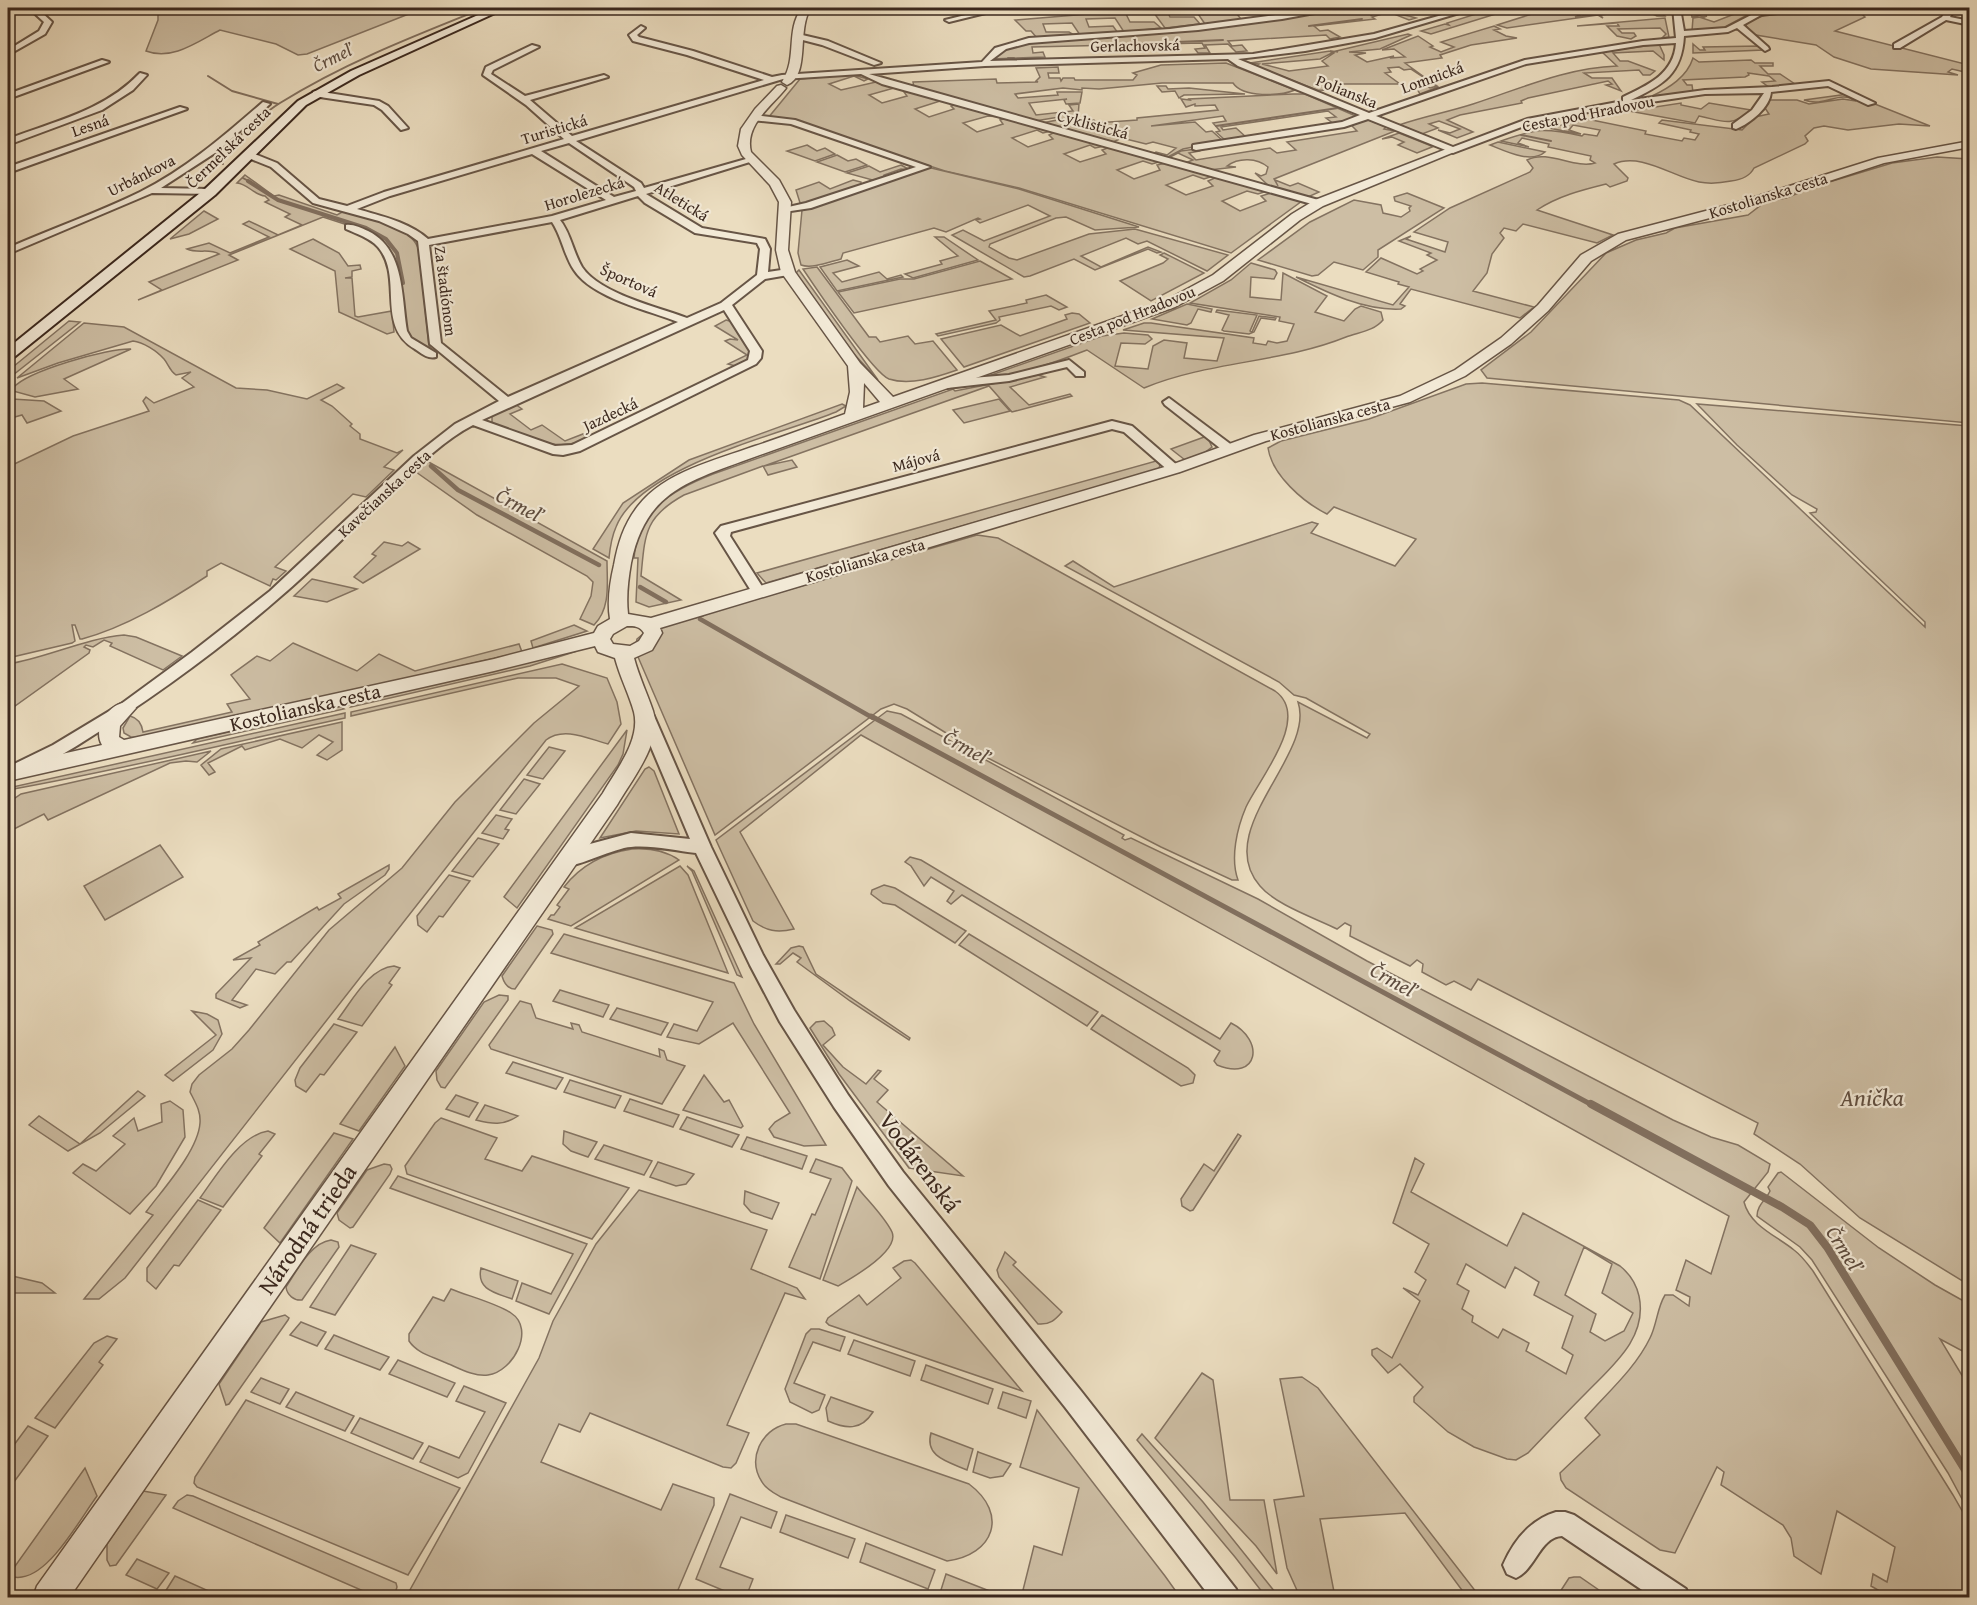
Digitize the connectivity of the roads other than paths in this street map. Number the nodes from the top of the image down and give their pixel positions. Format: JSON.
{"nodes":[{"id":1,"x":39,"y":8,"type":"edge"},
{"id":2,"x":501,"y":8,"type":"edge"},
{"id":3,"x":806,"y":8,"type":"edge"},
{"id":4,"x":1002,"y":8,"type":"edge"},
{"id":5,"x":1338,"y":8,"type":"edge"},
{"id":6,"x":1473,"y":8,"type":"edge"},
{"id":7,"x":1676,"y":8,"type":"edge"},
{"id":8,"x":1802,"y":8,"type":"edge"},
{"id":9,"x":1951,"y":8,"type":"edge"},
{"id":10,"x":1945,"y":18,"type":"junction"},
{"id":11,"x":950,"y":20,"type":"dead end"},
{"id":12,"x":1970,"y":24,"type":"edge"},
{"id":13,"x":1738,"y":26,"type":"junction"},
{"id":14,"x":641,"y":28,"type":"dead end"},
{"id":15,"x":798,"y":36,"type":"junction"},
{"id":16,"x":1680,"y":37,"type":"junction"},
{"id":17,"x":1897,"y":46,"type":"dead end"},
{"id":18,"x":535,"y":47,"type":"dead end"},
{"id":19,"x":1765,"y":49,"type":"dead end"},
{"id":20,"x":8,"y":53,"type":"edge"},
{"id":21,"x":1232,"y":58,"type":"junction"},
{"id":22,"x":105,"y":62,"type":"dead end"},
{"id":23,"x":878,"y":63,"type":"dead end"},
{"id":24,"x":985,"y":64,"type":"junction"},
{"id":25,"x":862,"y":70,"type":"junction"},
{"id":26,"x":143,"y":75,"type":"dead end"},
{"id":27,"x":604,"y":77,"type":"dead end"},
{"id":28,"x":769,"y":79,"type":"junction"},
{"id":29,"x":787,"y":82,"type":"junction"},
{"id":30,"x":1764,"y":89,"type":"junction"},
{"id":31,"x":316,"y":94,"type":"junction"},
{"id":32,"x":8,"y":97,"type":"edge"},
{"id":33,"x":524,"y":99,"type":"junction"},
{"id":34,"x":1870,"y":103,"type":"dead end"},
{"id":35,"x":266,"y":104,"type":"dead end"},
{"id":36,"x":1611,"y":105,"type":"junction"},
{"id":37,"x":183,"y":109,"type":"dead end"},
{"id":38,"x":1369,"y":116,"type":"junction"},
{"id":39,"x":754,"y":118,"type":"junction"},
{"id":40,"x":1736,"y":126,"type":"dead end"},
{"id":41,"x":404,"y":128,"type":"dead end"},
{"id":42,"x":571,"y":140,"type":"junction"},
{"id":43,"x":8,"y":142,"type":"edge"},
{"id":44,"x":1970,"y":144,"type":"edge"},
{"id":45,"x":1196,"y":147,"type":"dead end"},
{"id":46,"x":1453,"y":150,"type":"junction"},
{"id":47,"x":534,"y":151,"type":"junction"},
{"id":48,"x":249,"y":155,"type":"junction"},
{"id":49,"x":750,"y":159,"type":"junction"},
{"id":50,"x":8,"y":170,"type":"edge"},
{"id":51,"x":148,"y":190,"type":"junction"},
{"id":52,"x":642,"y":191,"type":"junction"},
{"id":53,"x":210,"y":192,"type":"junction"},
{"id":54,"x":612,"y":200,"type":"junction"},
{"id":55,"x":1319,"y":203,"type":"junction"},
{"id":56,"x":349,"y":209,"type":"junction"},
{"id":57,"x":787,"y":210,"type":"junction"},
{"id":58,"x":554,"y":219,"type":"junction"},
{"id":59,"x":349,"y":227,"type":"dead end"},
{"id":60,"x":424,"y":243,"type":"junction"},
{"id":61,"x":10,"y":249,"type":"edge"},
{"id":62,"x":788,"y":272,"type":"junction"},
{"id":63,"x":762,"y":276,"type":"junction"},
{"id":64,"x":725,"y":305,"type":"junction"},
{"id":65,"x":689,"y":322,"type":"junction"},
{"id":66,"x":8,"y":355,"type":"edge"},
{"id":67,"x":432,"y":355,"type":"dead end"},
{"id":68,"x":855,"y":366,"type":"junction"},
{"id":69,"x":1080,"y":374,"type":"dead end"},
{"id":70,"x":867,"y":378,"type":"junction"},
{"id":71,"x":943,"y":386,"type":"junction"},
{"id":72,"x":858,"y":392,"type":"junction"},
{"id":73,"x":507,"y":402,"type":"junction"},
{"id":74,"x":1169,"y":402,"type":"dead end"},
{"id":75,"x":884,"y":406,"type":"junction"},
{"id":76,"x":852,"y":417,"type":"junction"},
{"id":77,"x":471,"y":420,"type":"junction"},
{"id":78,"x":1229,"y":449,"type":"junction"},
{"id":79,"x":1174,"y":469,"type":"junction"},
{"id":80,"x":758,"y":591,"type":"junction"},
{"id":81,"x":620,"y":621,"type":"junction"},
{"id":82,"x":648,"y":624,"type":"junction"},
{"id":83,"x":601,"y":638,"type":"junction"},
{"id":84,"x":623,"y":653,"type":"junction"},
{"id":85,"x":126,"y":708,"type":"junction"},
{"id":86,"x":644,"y":713,"type":"junction"},
{"id":87,"x":121,"y":748,"type":"junction"},
{"id":88,"x":10,"y":773,"type":"edge"},
{"id":89,"x":702,"y":847,"type":"junction"},
{"id":90,"x":567,"y":861,"type":"junction"},
{"id":91,"x":1516,"y":1565,"type":"dead end"},
{"id":92,"x":49,"y":1598,"type":"edge"},
{"id":93,"x":1227,"y":1598,"type":"edge"},
{"id":94,"x":1677,"y":1598,"type":"edge"}],
"edges":[{"from":1,"to":20,"type":"street"},
{"from":2,"to":31,"type":"main road","name":"Čermeľská cesta"},
{"from":3,"to":15,"type":"street"},
{"from":4,"to":11,"type":"street"},
{"from":5,"to":24,"type":"street"},
{"from":6,"to":21,"type":"street","name":"Gerlachovská"},
{"from":7,"to":16,"type":"street"},
{"from":8,"to":13,"type":"street","name":"Lomnická"},
{"from":9,"to":10,"type":"street"},
{"from":10,"to":12,"type":"street"},
{"from":10,"to":17,"type":"street"},
{"from":13,"to":16,"type":"street","name":"Lomnická"},
{"from":13,"to":19,"type":"street"},
{"from":14,"to":28,"type":"street","name":"Turistická"},
{"from":15,"to":23,"type":"street"},
{"from":15,"to":29,"type":"street"},
{"from":16,"to":36,"type":"street"},
{"from":16,"to":38,"type":"street","name":"Lomnická"},
{"from":18,"to":33,"type":"street","name":"Atletická"},
{"from":21,"to":24,"type":"street","name":"Gerlachovská"},
{"from":21,"to":38,"type":"street","name":"Polianska"},
{"from":22,"to":32,"type":"street"},
{"from":24,"to":25,"type":"street","name":"Gerlachovská"},
{"from":25,"to":29,"type":"street","name":"Gerlachovská"},
{"from":25,"to":55,"type":"street","name":"Cyklistická"},
{"from":26,"to":43,"type":"street"},
{"from":27,"to":33,"type":"street"},
{"from":28,"to":29,"type":"street","name":"Turistická"},
{"from":28,"to":42,"type":"street","name":"Turistická"},
{"from":29,"to":39,"type":"street"},
{"from":30,"to":34,"type":"street","name":"Cesta pod Hradovou"},
{"from":30,"to":36,"type":"street","name":"Cesta pod Hradovou"},
{"from":30,"to":40,"type":"street"},
{"from":31,"to":41,"type":"street"},
{"from":31,"to":48,"type":"main road","name":"Čermeľská cesta"},
{"from":33,"to":42,"type":"street","name":"Atletická"},
{"from":35,"to":51,"type":"street","name":"Urbánkova"},
{"from":36,"to":46,"type":"street","name":"Cesta pod Hradovou"},
{"from":37,"to":50,"type":"street","name":"Lesná"},
{"from":38,"to":45,"type":"street","name":"Lomnická"},
{"from":38,"to":46,"type":"street","name":"Polianska"},
{"from":39,"to":49,"type":"street"},
{"from":39,"to":57,"type":"street"},
{"from":42,"to":47,"type":"street","name":"Turistická"},
{"from":42,"to":52,"type":"street","name":"Atletická"},
{"from":44,"to":78,"type":"street","name":"Kostolianska cesta"},
{"from":46,"to":55,"type":"street","name":"Cesta pod Hradovou"},
{"from":47,"to":54,"type":"street"},
{"from":47,"to":56,"type":"street","name":"Turistická"},
{"from":48,"to":53,"type":"main road","name":"Čermeľská cesta"},
{"from":48,"to":56,"type":"street","name":"Za štadiónom"},
{"from":49,"to":52,"type":"street","name":"Horolezecká"},
{"from":49,"to":57,"type":"street"},
{"from":51,"to":53,"type":"street"},
{"from":51,"to":61,"type":"street","name":"Urbánkova"},
{"from":52,"to":54,"type":"street","name":"Horolezecká"},
{"from":52,"to":63,"type":"street","name":"Atletická"},
{"from":53,"to":66,"type":"main road","name":"Čermeľská cesta"},
{"from":54,"to":58,"type":"street","name":"Horolezecká"},
{"from":55,"to":71,"type":"street","name":"Cesta pod Hradovou"},
{"from":56,"to":60,"type":"street","name":"Za štadiónom"},
{"from":57,"to":62,"type":"street"},
{"from":58,"to":60,"type":"street","name":"Horolezecká"},
{"from":58,"to":65,"type":"street","name":"Športová"},
{"from":59,"to":67,"type":"street","name":"Za štadiónom"},
{"from":60,"to":73,"type":"street","name":"Za štadiónom"},
{"from":62,"to":63,"type":"street","name":"Kavečianska cesta"},
{"from":62,"to":68,"type":"street"},
{"from":63,"to":64,"type":"street","name":"Kavečianska cesta"},
{"from":64,"to":65,"type":"street","name":"Kavečianska cesta"},
{"from":64,"to":77,"type":"street","name":"Jazdecká"},
{"from":65,"to":73,"type":"street","name":"Kavečianska cesta"},
{"from":68,"to":70,"type":"street"},
{"from":68,"to":72,"type":"street"},
{"from":69,"to":71,"type":"street"},
{"from":70,"to":71,"type":"street"},
{"from":70,"to":75,"type":"street"},
{"from":71,"to":75,"type":"street","name":"Cesta pod Hradovou"},
{"from":72,"to":75,"type":"street"},
{"from":72,"to":76,"type":"street"},
{"from":73,"to":77,"type":"street","name":"Kavečianska cesta"},
{"from":74,"to":78,"type":"street"},
{"from":75,"to":76,"type":"street","name":"Cesta pod Hradovou"},
{"from":76,"to":81,"type":"street","name":"Cesta pod Hradovou"},
{"from":77,"to":85,"type":"street","name":"Kavečianska cesta"},
{"from":78,"to":79,"type":"street","name":"Kostolianska cesta"},
{"from":79,"to":80,"type":"street","name":"Kostolianska cesta"},
{"from":79,"to":80,"type":"street","name":"Májová"},
{"from":80,"to":82,"type":"street","name":"Kostolianska cesta"},
{"from":81,"to":82,"type":"street","name":"Kostolianska cesta"},
{"from":81,"to":83,"type":"street","name":"Kostolianska cesta"},
{"from":82,"to":84,"type":"street"},
{"from":83,"to":84,"type":"street"},
{"from":83,"to":87,"type":"street","name":"Kostolianska cesta"},
{"from":84,"to":86,"type":"street","name":"Národná trieda"},
{"from":85,"to":87,"type":"street"},
{"from":85,"to":88,"type":"street","name":"Kavečianska cesta"},
{"from":86,"to":89,"type":"street","name":"Vodárenská"},
{"from":86,"to":90,"type":"street","name":"Národná trieda"},
{"from":87,"to":88,"type":"street","name":"Kostolianska cesta"},
{"from":89,"to":90,"type":"street"},
{"from":89,"to":93,"type":"street","name":"Vodárenská"},
{"from":90,"to":92,"type":"street","name":"Národná trieda"},
{"from":91,"to":94,"type":"street"}]}
